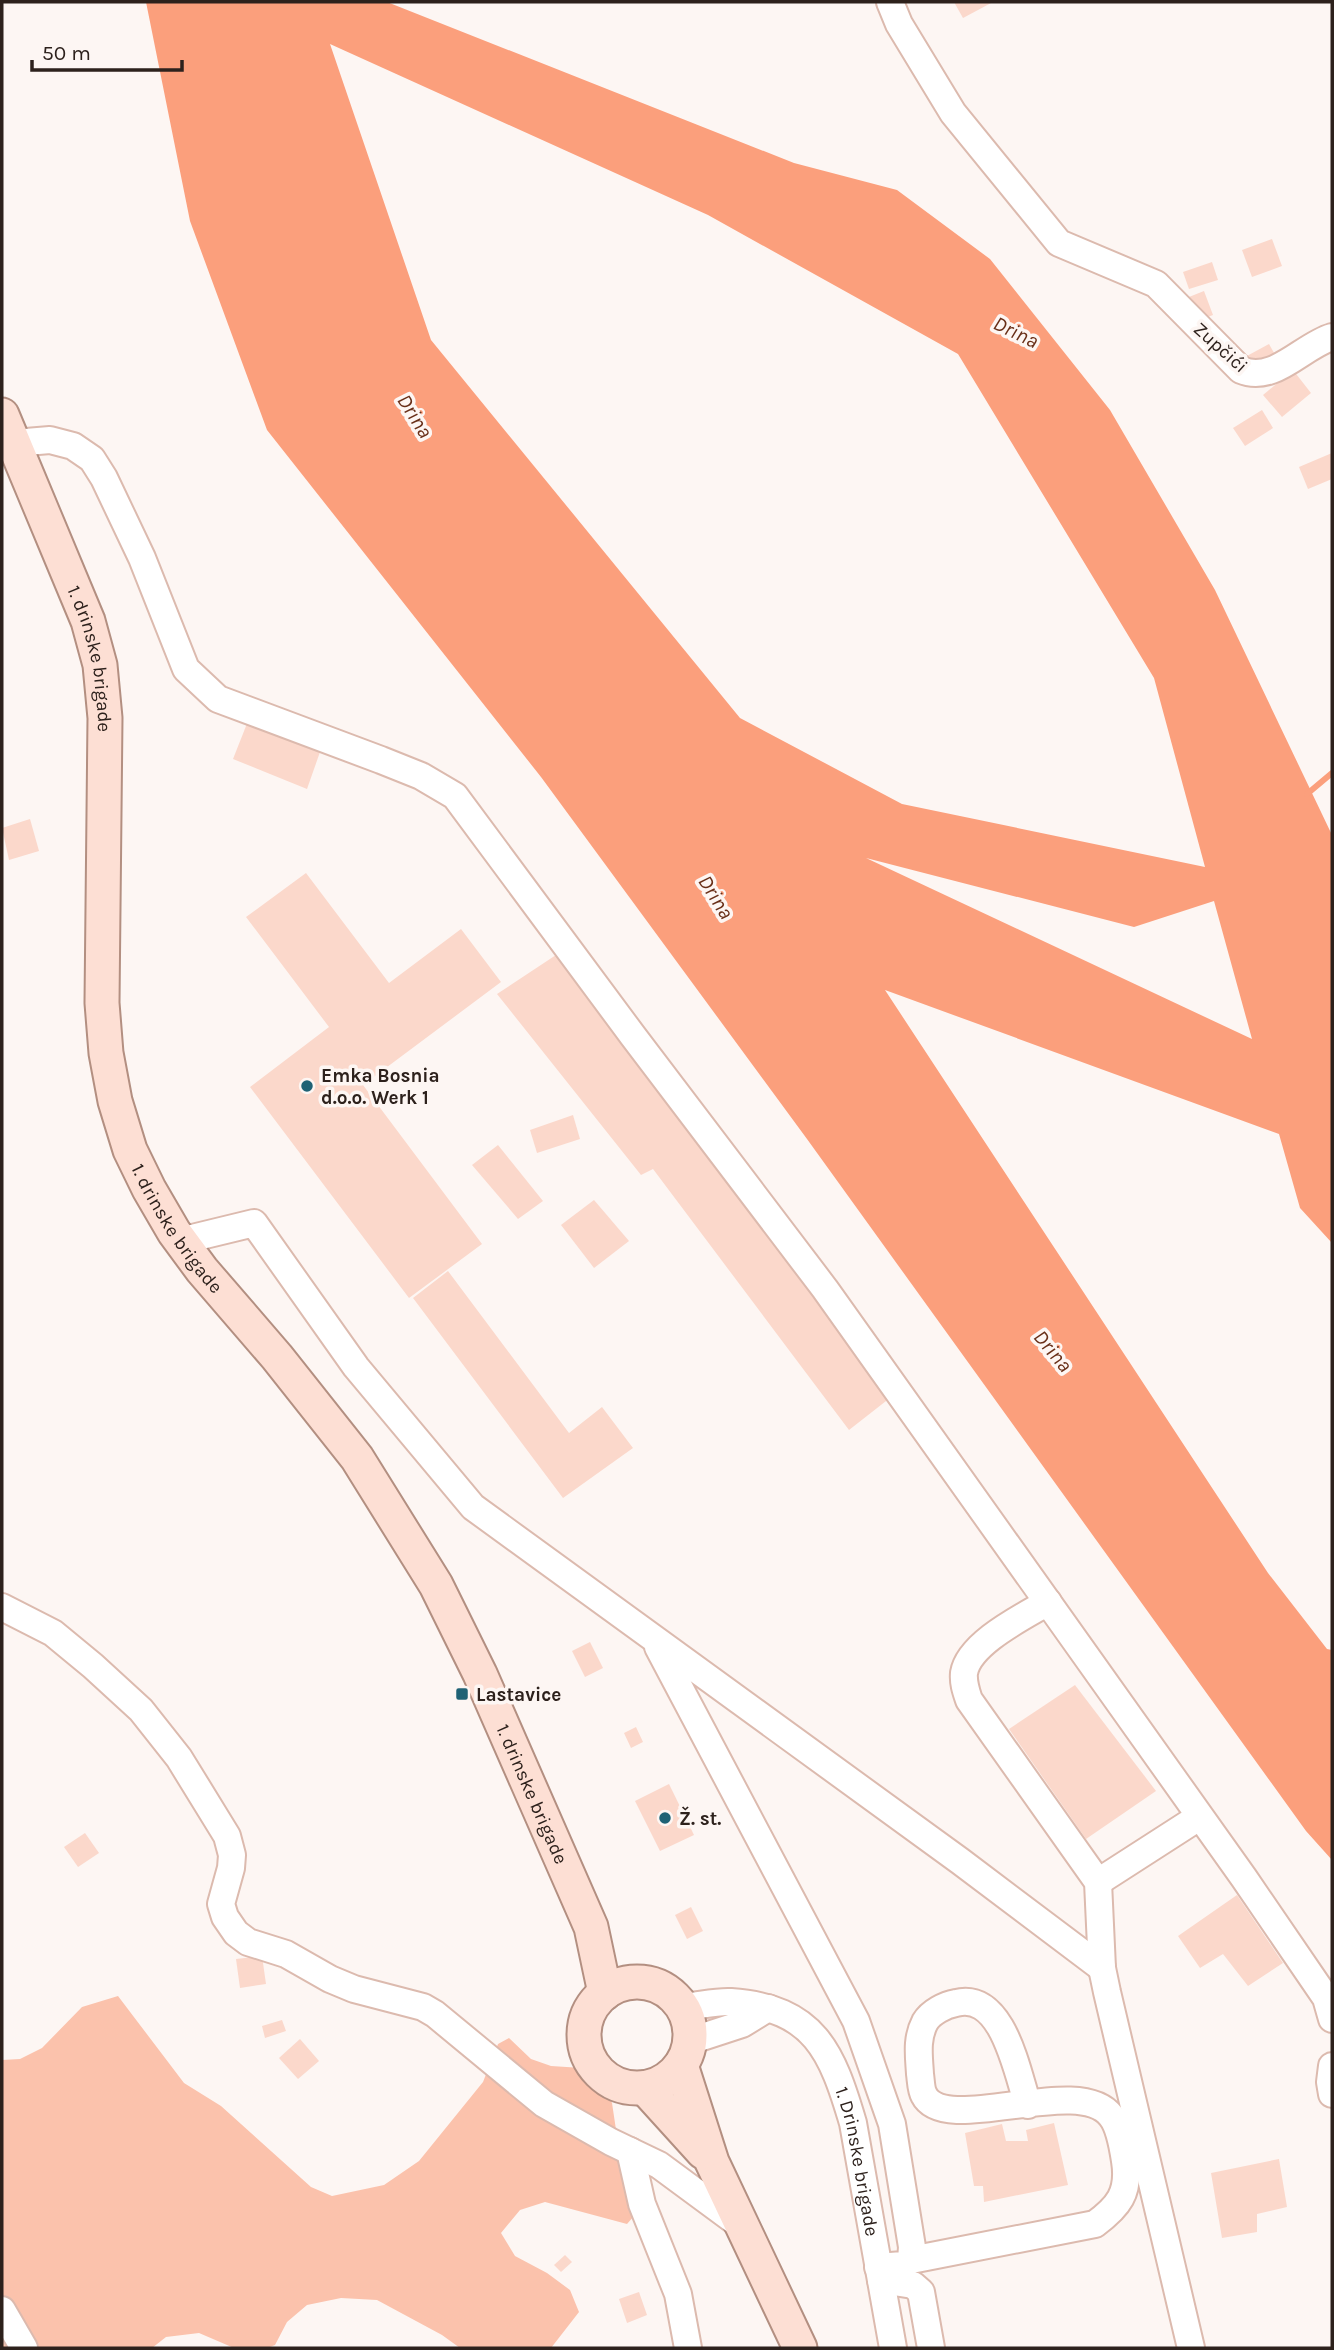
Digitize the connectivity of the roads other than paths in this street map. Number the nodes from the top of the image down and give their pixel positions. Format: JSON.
{"nodes":[{"id":1,"x":890,"y":2,"type":"edge"},
{"id":2,"x":1332,"y":337,"type":"edge"},
{"id":3,"x":8,"y":429,"type":"edge"},
{"id":4,"x":180,"y":1241,"type":"junction"},
{"id":5,"x":1048,"y":1602,"type":"junction"},
{"id":6,"x":2,"y":1607,"type":"edge"},
{"id":7,"x":654,"y":1639,"type":"junction"},
{"id":8,"x":1199,"y":1817,"type":"junction"},
{"id":9,"x":1098,"y":1882,"type":"junction"},
{"id":10,"x":591,"y":1927,"type":"junction"},
{"id":11,"x":1102,"y":1968,"type":"junction"},
{"id":12,"x":638,"y":1982,"type":"junction"},
{"id":13,"x":605,"y":1993,"type":"junction"},
{"id":14,"x":683,"y":2007,"type":"junction"},
{"id":15,"x":768,"y":2008,"type":"junction"},
{"id":16,"x":1332,"y":2019,"type":"edge"},
{"id":17,"x":686,"y":2053,"type":"junction"},
{"id":18,"x":1332,"y":2066,"type":"edge"},
{"id":19,"x":645,"y":2088,"type":"junction"},
{"id":20,"x":1332,"y":2094,"type":"edge"},
{"id":21,"x":1028,"y":2105,"type":"junction"},
{"id":22,"x":630,"y":2151,"type":"junction"},
{"id":23,"x":712,"y":2162,"type":"junction"},
{"id":24,"x":745,"y":2228,"type":"junction"},
{"id":25,"x":911,"y":2260,"type":"junction"},
{"id":26,"x":879,"y":2273,"type":"junction"},
{"id":27,"x":2,"y":2310,"type":"edge"},
{"id":28,"x":24,"y":2348,"type":"edge"},
{"id":29,"x":688,"y":2348,"type":"edge"},
{"id":30,"x":800,"y":2348,"type":"edge"},
{"id":31,"x":892,"y":2348,"type":"edge"},
{"id":32,"x":931,"y":2348,"type":"edge"},
{"id":33,"x":1191,"y":2348,"type":"edge"}],
"edges":[{"from":1,"to":2,"type":"street","name":"Zupčići"},
{"from":3,"to":4,"type":"main road","name":"1. drinske brigade"},
{"from":3,"to":5,"type":"street"},
{"from":4,"to":7,"type":"street"},
{"from":4,"to":10,"type":"main road","name":"1. drinske brigade"},
{"from":5,"to":8,"type":"street"},
{"from":5,"to":9,"type":"street"},
{"from":6,"to":22,"type":"street"},
{"from":7,"to":11,"type":"street"},
{"from":7,"to":25,"type":"street"},
{"from":8,"to":9,"type":"street"},
{"from":8,"to":16,"type":"street"},
{"from":9,"to":11,"type":"street"},
{"from":10,"to":12,"type":"main road"},
{"from":10,"to":13,"type":"main road"},
{"from":11,"to":33,"type":"street"},
{"from":12,"to":13,"type":"main road"},
{"from":12,"to":14,"type":"main road"},
{"from":13,"to":19,"type":"main road"},
{"from":14,"to":15,"type":"street","name":"1. Drinske brigade"},
{"from":14,"to":17,"type":"main road"},
{"from":15,"to":17,"type":"street"},
{"from":15,"to":26,"type":"street","name":"1. Drinske brigade"},
{"from":17,"to":19,"type":"main road"},
{"from":17,"to":23,"type":"main road"},
{"from":18,"to":20,"type":"street"},
{"from":19,"to":23,"type":"main road"},
{"from":21,"to":21,"type":"street"},
{"from":21,"to":25,"type":"street"},
{"from":22,"to":24,"type":"street"},
{"from":22,"to":29,"type":"street"},
{"from":23,"to":24,"type":"main road"},
{"from":24,"to":30,"type":"main road"},
{"from":25,"to":26,"type":"street"},
{"from":26,"to":31,"type":"street","name":"1. Drinske brigade"},
{"from":26,"to":32,"type":"street"},
{"from":27,"to":28,"type":"street"}]}
